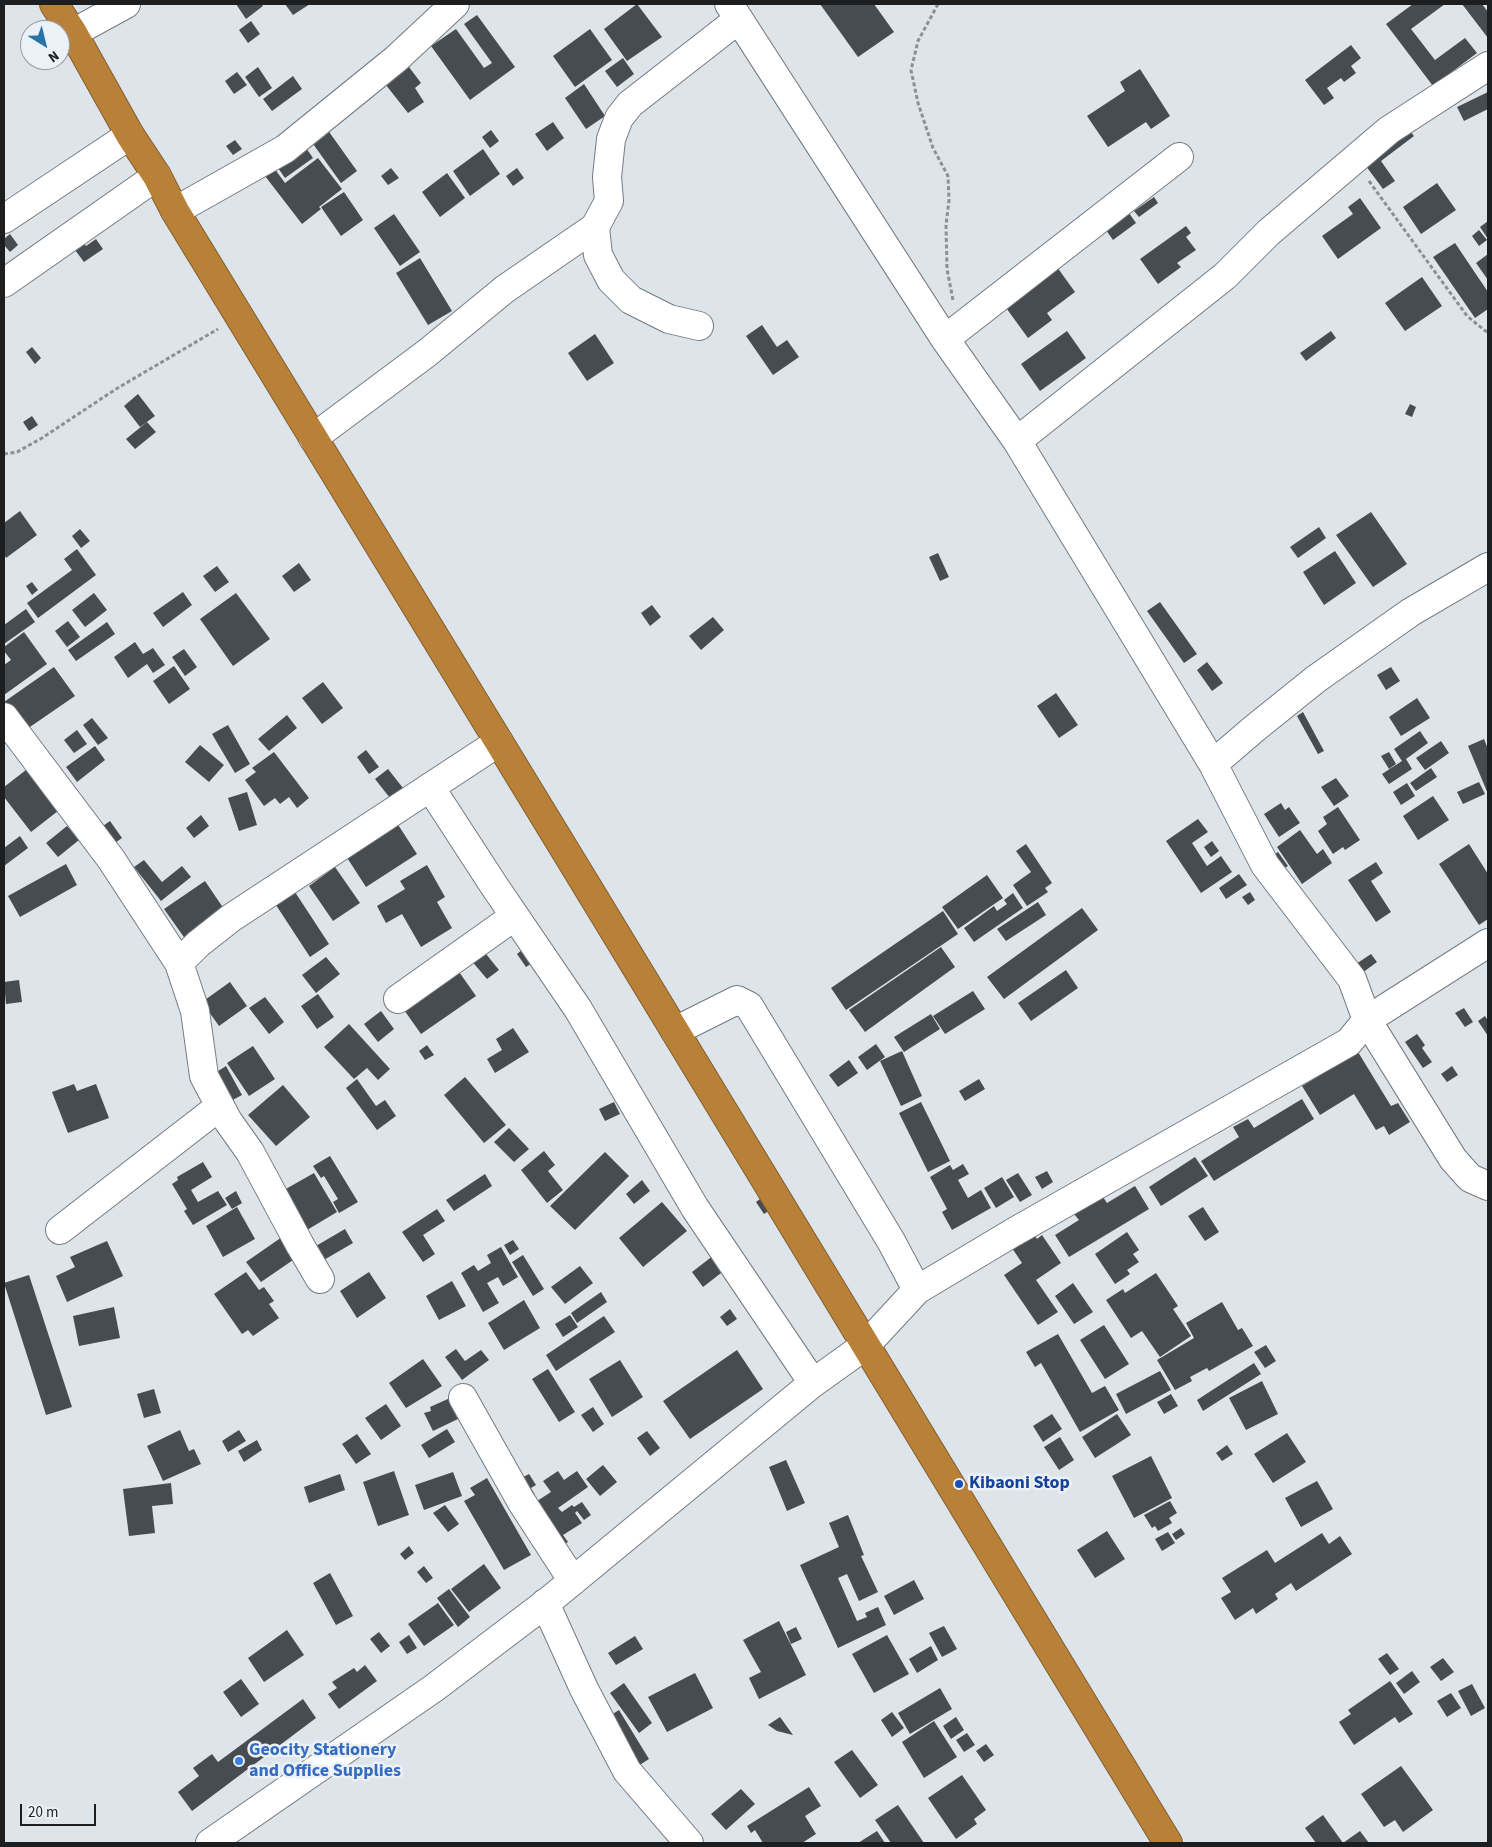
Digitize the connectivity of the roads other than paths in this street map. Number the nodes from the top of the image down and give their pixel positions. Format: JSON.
{"nodes":[{"id":1,"x":54,"y":4,"type":"edge"},
{"id":2,"x":126,"y":4,"type":"edge"},
{"id":3,"x":455,"y":4,"type":"edge"},
{"id":4,"x":734,"y":11,"type":"edge"},
{"id":5,"x":73,"y":33,"type":"junction"},
{"id":6,"x":1488,"y":66,"type":"edge"},
{"id":7,"x":130,"y":135,"type":"junction"},
{"id":8,"x":1179,"y":157,"type":"dead end"},
{"id":9,"x":157,"y":176,"type":"junction"},
{"id":10,"x":175,"y":211,"type":"junction"},
{"id":11,"x":4,"y":219,"type":"edge"},
{"id":12,"x":596,"y":227,"type":"junction"},
{"id":13,"x":4,"y":284,"type":"edge"},
{"id":14,"x":699,"y":326,"type":"dead end"},
{"id":15,"x":952,"y":333,"type":"junction"},
{"id":16,"x":313,"y":438,"type":"junction"},
{"id":17,"x":1017,"y":441,"type":"junction"},
{"id":18,"x":1488,"y":568,"type":"edge"},
{"id":19,"x":4,"y":717,"type":"edge"},
{"id":20,"x":499,"y":742,"type":"junction"},
{"id":21,"x":1213,"y":764,"type":"junction"},
{"id":22,"x":430,"y":787,"type":"junction"},
{"id":23,"x":515,"y":916,"type":"junction"},
{"id":24,"x":1488,"y":943,"type":"edge"},
{"id":25,"x":179,"y":962,"type":"junction"},
{"id":26,"x":398,"y":998,"type":"dead end"},
{"id":27,"x":1367,"y":1020,"type":"junction"},
{"id":28,"x":675,"y":1031,"type":"junction"},
{"id":29,"x":220,"y":1106,"type":"junction"},
{"id":30,"x":1488,"y":1187,"type":"edge"},
{"id":31,"x":60,"y":1230,"type":"dead end"},
{"id":32,"x":320,"y":1279,"type":"dead end"},
{"id":33,"x":917,"y":1290,"type":"junction"},
{"id":34,"x":866,"y":1346,"type":"junction"},
{"id":35,"x":813,"y":1383,"type":"junction"},
{"id":36,"x":463,"y":1398,"type":"dead end"},
{"id":37,"x":573,"y":1581,"type":"junction"},
{"id":38,"x":545,"y":1604,"type":"junction"},
{"id":39,"x":210,"y":1843,"type":"edge"},
{"id":40,"x":690,"y":1843,"type":"edge"},
{"id":41,"x":1168,"y":1843,"type":"edge"}],
"edges":[{"from":1,"to":5,"type":"highway"},
{"from":2,"to":5,"type":"street"},
{"from":3,"to":10,"type":"street"},
{"from":4,"to":12,"type":"street"},
{"from":4,"to":15,"type":"street"},
{"from":5,"to":7,"type":"highway"},
{"from":6,"to":17,"type":"street"},
{"from":7,"to":9,"type":"highway"},
{"from":7,"to":11,"type":"street"},
{"from":8,"to":15,"type":"street"},
{"from":9,"to":10,"type":"highway"},
{"from":9,"to":13,"type":"street"},
{"from":10,"to":16,"type":"highway"},
{"from":12,"to":14,"type":"street"},
{"from":12,"to":16,"type":"street"},
{"from":15,"to":17,"type":"street"},
{"from":16,"to":20,"type":"highway"},
{"from":17,"to":21,"type":"street"},
{"from":18,"to":21,"type":"street"},
{"from":19,"to":25,"type":"street"},
{"from":20,"to":22,"type":"street"},
{"from":20,"to":28,"type":"highway"},
{"from":21,"to":27,"type":"street"},
{"from":22,"to":23,"type":"street"},
{"from":22,"to":25,"type":"street"},
{"from":23,"to":26,"type":"street"},
{"from":23,"to":35,"type":"street"},
{"from":24,"to":27,"type":"street"},
{"from":25,"to":29,"type":"street"},
{"from":27,"to":30,"type":"street"},
{"from":27,"to":33,"type":"street"},
{"from":28,"to":33,"type":"street"},
{"from":28,"to":34,"type":"highway"},
{"from":29,"to":31,"type":"street"},
{"from":29,"to":32,"type":"street"},
{"from":33,"to":34,"type":"street"},
{"from":34,"to":35,"type":"street"},
{"from":34,"to":41,"type":"highway"},
{"from":35,"to":37,"type":"street"},
{"from":36,"to":37,"type":"street"},
{"from":37,"to":38,"type":"street"},
{"from":38,"to":39,"type":"street"},
{"from":38,"to":40,"type":"street"}]}
